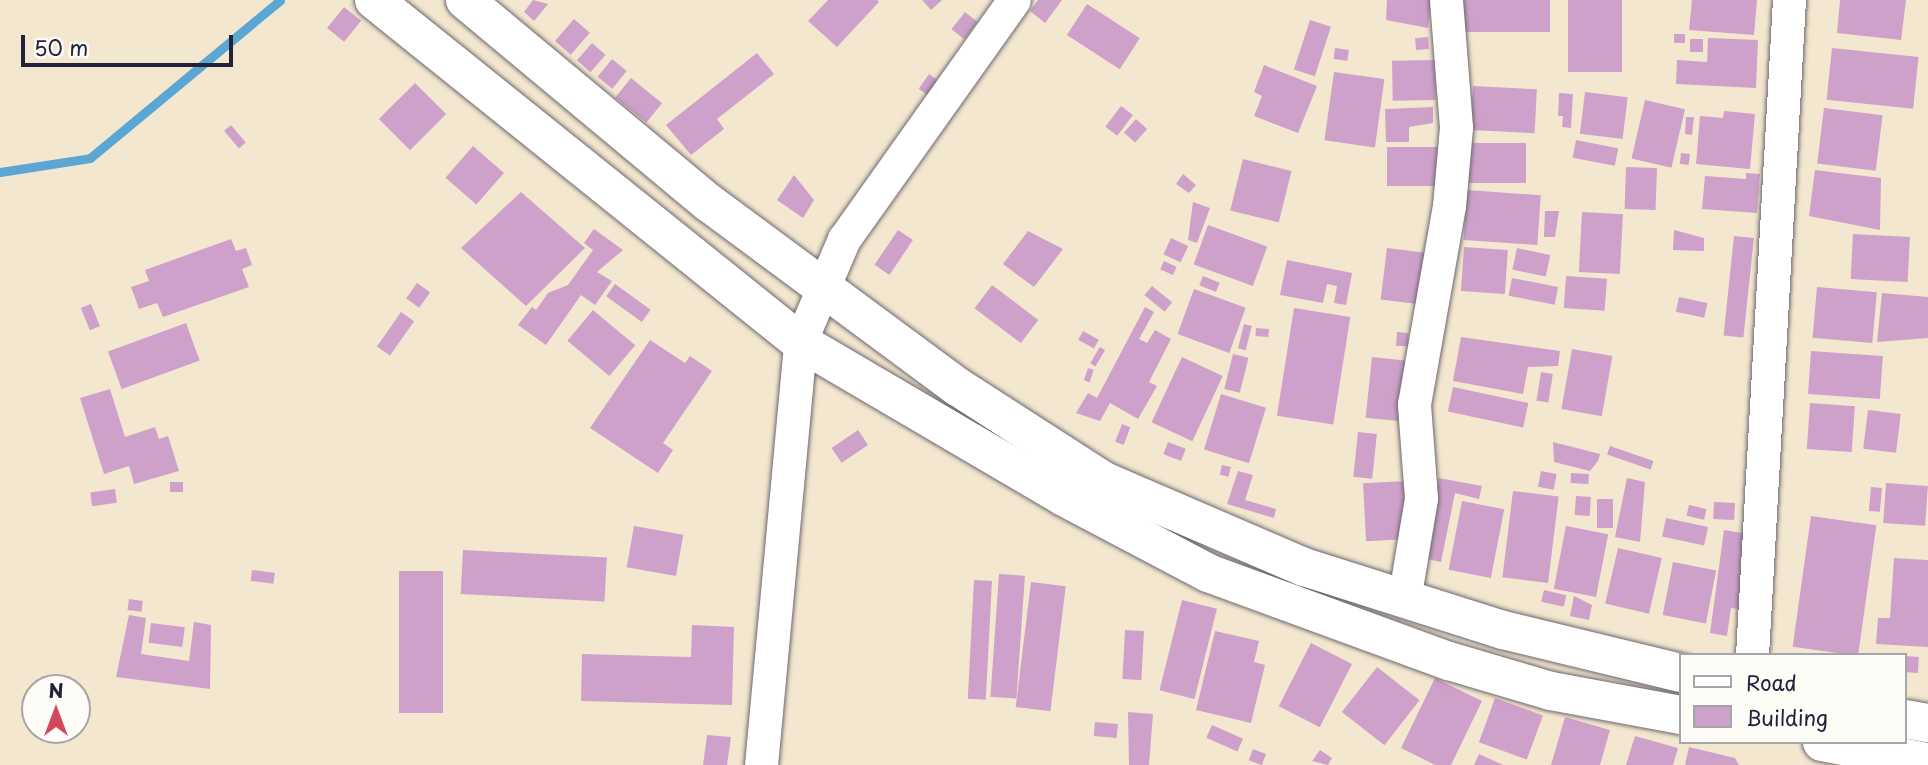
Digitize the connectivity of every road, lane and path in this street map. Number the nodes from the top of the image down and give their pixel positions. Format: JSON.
{"nodes":[{"id":1,"x":374,"y":0,"type":"edge"},
{"id":2,"x":465,"y":0,"type":"edge"},
{"id":3,"x":1014,"y":0,"type":"edge"},
{"id":4,"x":1446,"y":0,"type":"edge"},
{"id":5,"x":1789,"y":0,"type":"edge"},
{"id":6,"x":820,"y":286,"type":"junction"},
{"id":7,"x":800,"y":342,"type":"junction"},
{"id":8,"x":1404,"y":600,"type":"junction"},
{"id":9,"x":1752,"y":653,"type":"edge"},
{"id":10,"x":1680,"y":673,"type":"edge"},
{"id":11,"x":1680,"y":715,"type":"edge"},
{"id":12,"x":1907,"y":719,"type":"edge"},
{"id":13,"x":1928,"y":723,"type":"edge"},
{"id":14,"x":1832,"y":744,"type":"edge"},
{"id":15,"x":1922,"y":763,"type":"edge"},
{"id":16,"x":761,"y":765,"type":"edge"}],
"edges":[{"from":1,"to":7,"type":"main road"},
{"from":2,"to":6,"type":"main road"},
{"from":3,"to":6,"type":"street"},
{"from":4,"to":8,"type":"street"},
{"from":5,"to":9,"type":"street"},
{"from":6,"to":7,"type":"street"},
{"from":6,"to":8,"type":"main road"},
{"from":7,"to":11,"type":"main road"},
{"from":7,"to":16,"type":"street"},
{"from":8,"to":10,"type":"main road"},
{"from":12,"to":13,"type":"main road"},
{"from":14,"to":15,"type":"main road"}]}
